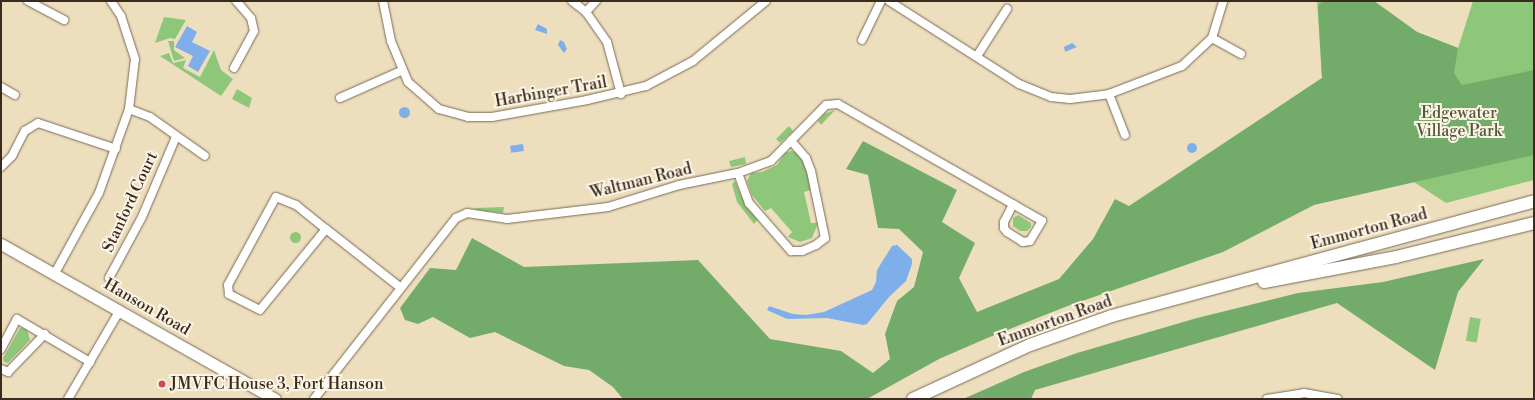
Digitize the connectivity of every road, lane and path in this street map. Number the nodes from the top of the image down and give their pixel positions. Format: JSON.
{"nodes":[{"id":1,"x":28,"y":1,"type":"edge"},
{"id":2,"x":111,"y":1,"type":"edge"},
{"id":3,"x":236,"y":1,"type":"edge"},
{"id":4,"x":383,"y":1,"type":"edge"},
{"id":5,"x":572,"y":1,"type":"edge"},
{"id":6,"x":596,"y":1,"type":"edge"},
{"id":7,"x":766,"y":1,"type":"edge"},
{"id":8,"x":881,"y":1,"type":"edge"},
{"id":9,"x":889,"y":1,"type":"edge"},
{"id":10,"x":1223,"y":1,"type":"edge"},
{"id":11,"x":1007,"y":9,"type":"dead end"},
{"id":12,"x":586,"y":12,"type":"junction"},
{"id":13,"x":64,"y":20,"type":"dead end"},
{"id":14,"x":1212,"y":38,"type":"junction"},
{"id":15,"x":862,"y":40,"type":"dead end"},
{"id":16,"x":1241,"y":54,"type":"dead end"},
{"id":17,"x":977,"y":56,"type":"junction"},
{"id":18,"x":234,"y":68,"type":"dead end"},
{"id":19,"x":401,"y":71,"type":"junction"},
{"id":20,"x":1,"y":87,"type":"edge"},
{"id":21,"x":620,"y":94,"type":"junction"},
{"id":22,"x":1109,"y":94,"type":"junction"},
{"id":23,"x":15,"y":95,"type":"dead end"},
{"id":24,"x":340,"y":98,"type":"dead end"},
{"id":25,"x":130,"y":109,"type":"junction"},
{"id":26,"x":1125,"y":134,"type":"dead end"},
{"id":27,"x":176,"y":137,"type":"junction"},
{"id":28,"x":791,"y":141,"type":"junction"},
{"id":29,"x":116,"y":149,"type":"junction"},
{"id":30,"x":205,"y":156,"type":"dead end"},
{"id":31,"x":1,"y":167,"type":"edge"},
{"id":32,"x":738,"y":173,"type":"junction"},
{"id":33,"x":1534,"y":201,"type":"edge"},
{"id":34,"x":1013,"y":204,"type":"junction"},
{"id":35,"x":1534,"y":223,"type":"edge"},
{"id":36,"x":326,"y":229,"type":"junction"},
{"id":37,"x":1,"y":244,"type":"edge"},
{"id":38,"x":55,"y":273,"type":"junction"},
{"id":39,"x":109,"y":278,"type":"dead end"},
{"id":40,"x":401,"y":288,"type":"junction"},
{"id":41,"x":1213,"y":288,"type":"junction"},
{"id":42,"x":120,"y":310,"type":"junction"},
{"id":43,"x":45,"y":334,"type":"junction"},
{"id":44,"x":1,"y":349,"type":"edge"},
{"id":45,"x":90,"y":362,"type":"junction"},
{"id":46,"x":1,"y":369,"type":"edge"},
{"id":47,"x":68,"y":399,"type":"edge"},
{"id":48,"x":275,"y":399,"type":"edge"},
{"id":49,"x":314,"y":399,"type":"edge"},
{"id":50,"x":913,"y":399,"type":"edge"},
{"id":51,"x":1267,"y":399,"type":"edge"},
{"id":52,"x":1337,"y":399,"type":"edge"}],
"edges":[{"from":1,"to":13,"type":"street"},
{"from":2,"to":25,"type":"street"},
{"from":3,"to":18,"type":"street"},
{"from":4,"to":19,"type":"street","name":"Harbinger Trail"},
{"from":5,"to":12,"type":"street"},
{"from":6,"to":12,"type":"street"},
{"from":7,"to":21,"type":"street","name":"Harbinger Trail"},
{"from":8,"to":15,"type":"street"},
{"from":9,"to":17,"type":"street"},
{"from":10,"to":14,"type":"street"},
{"from":11,"to":17,"type":"street"},
{"from":12,"to":21,"type":"street"},
{"from":14,"to":16,"type":"street"},
{"from":14,"to":22,"type":"street"},
{"from":17,"to":22,"type":"street"},
{"from":19,"to":21,"type":"street","name":"Harbinger Trail"},
{"from":19,"to":24,"type":"street"},
{"from":20,"to":23,"type":"street"},
{"from":22,"to":26,"type":"street"},
{"from":25,"to":27,"type":"street"},
{"from":25,"to":29,"type":"street"},
{"from":27,"to":30,"type":"street"},
{"from":27,"to":39,"type":"street","name":"Stanford Court"},
{"from":28,"to":32,"type":"street","name":"Waltman Road"},
{"from":28,"to":32,"type":"street"},
{"from":28,"to":34,"type":"street","name":"Waltman Road"},
{"from":29,"to":31,"type":"street"},
{"from":29,"to":38,"type":"street"},
{"from":32,"to":40,"type":"street","name":"Waltman Road"},
{"from":33,"to":41,"type":"main road","name":"Emmorton Road"},
{"from":34,"to":34,"type":"street","name":"Waltman Road"},
{"from":35,"to":41,"type":"main road","name":"Emmorton Road"},
{"from":36,"to":36,"type":"street"},
{"from":36,"to":40,"type":"street"},
{"from":37,"to":38,"type":"street","name":"Hanson Road"},
{"from":38,"to":42,"type":"street","name":"Hanson Road"},
{"from":40,"to":49,"type":"street","name":"Waltman Road"},
{"from":41,"to":50,"type":"main road","name":"Emmorton Road"},
{"from":42,"to":45,"type":"street"},
{"from":42,"to":48,"type":"street","name":"Hanson Road"},
{"from":43,"to":44,"type":"street"},
{"from":43,"to":45,"type":"street"},
{"from":43,"to":46,"type":"street"},
{"from":45,"to":47,"type":"street"},
{"from":51,"to":52,"type":"street"}]}
